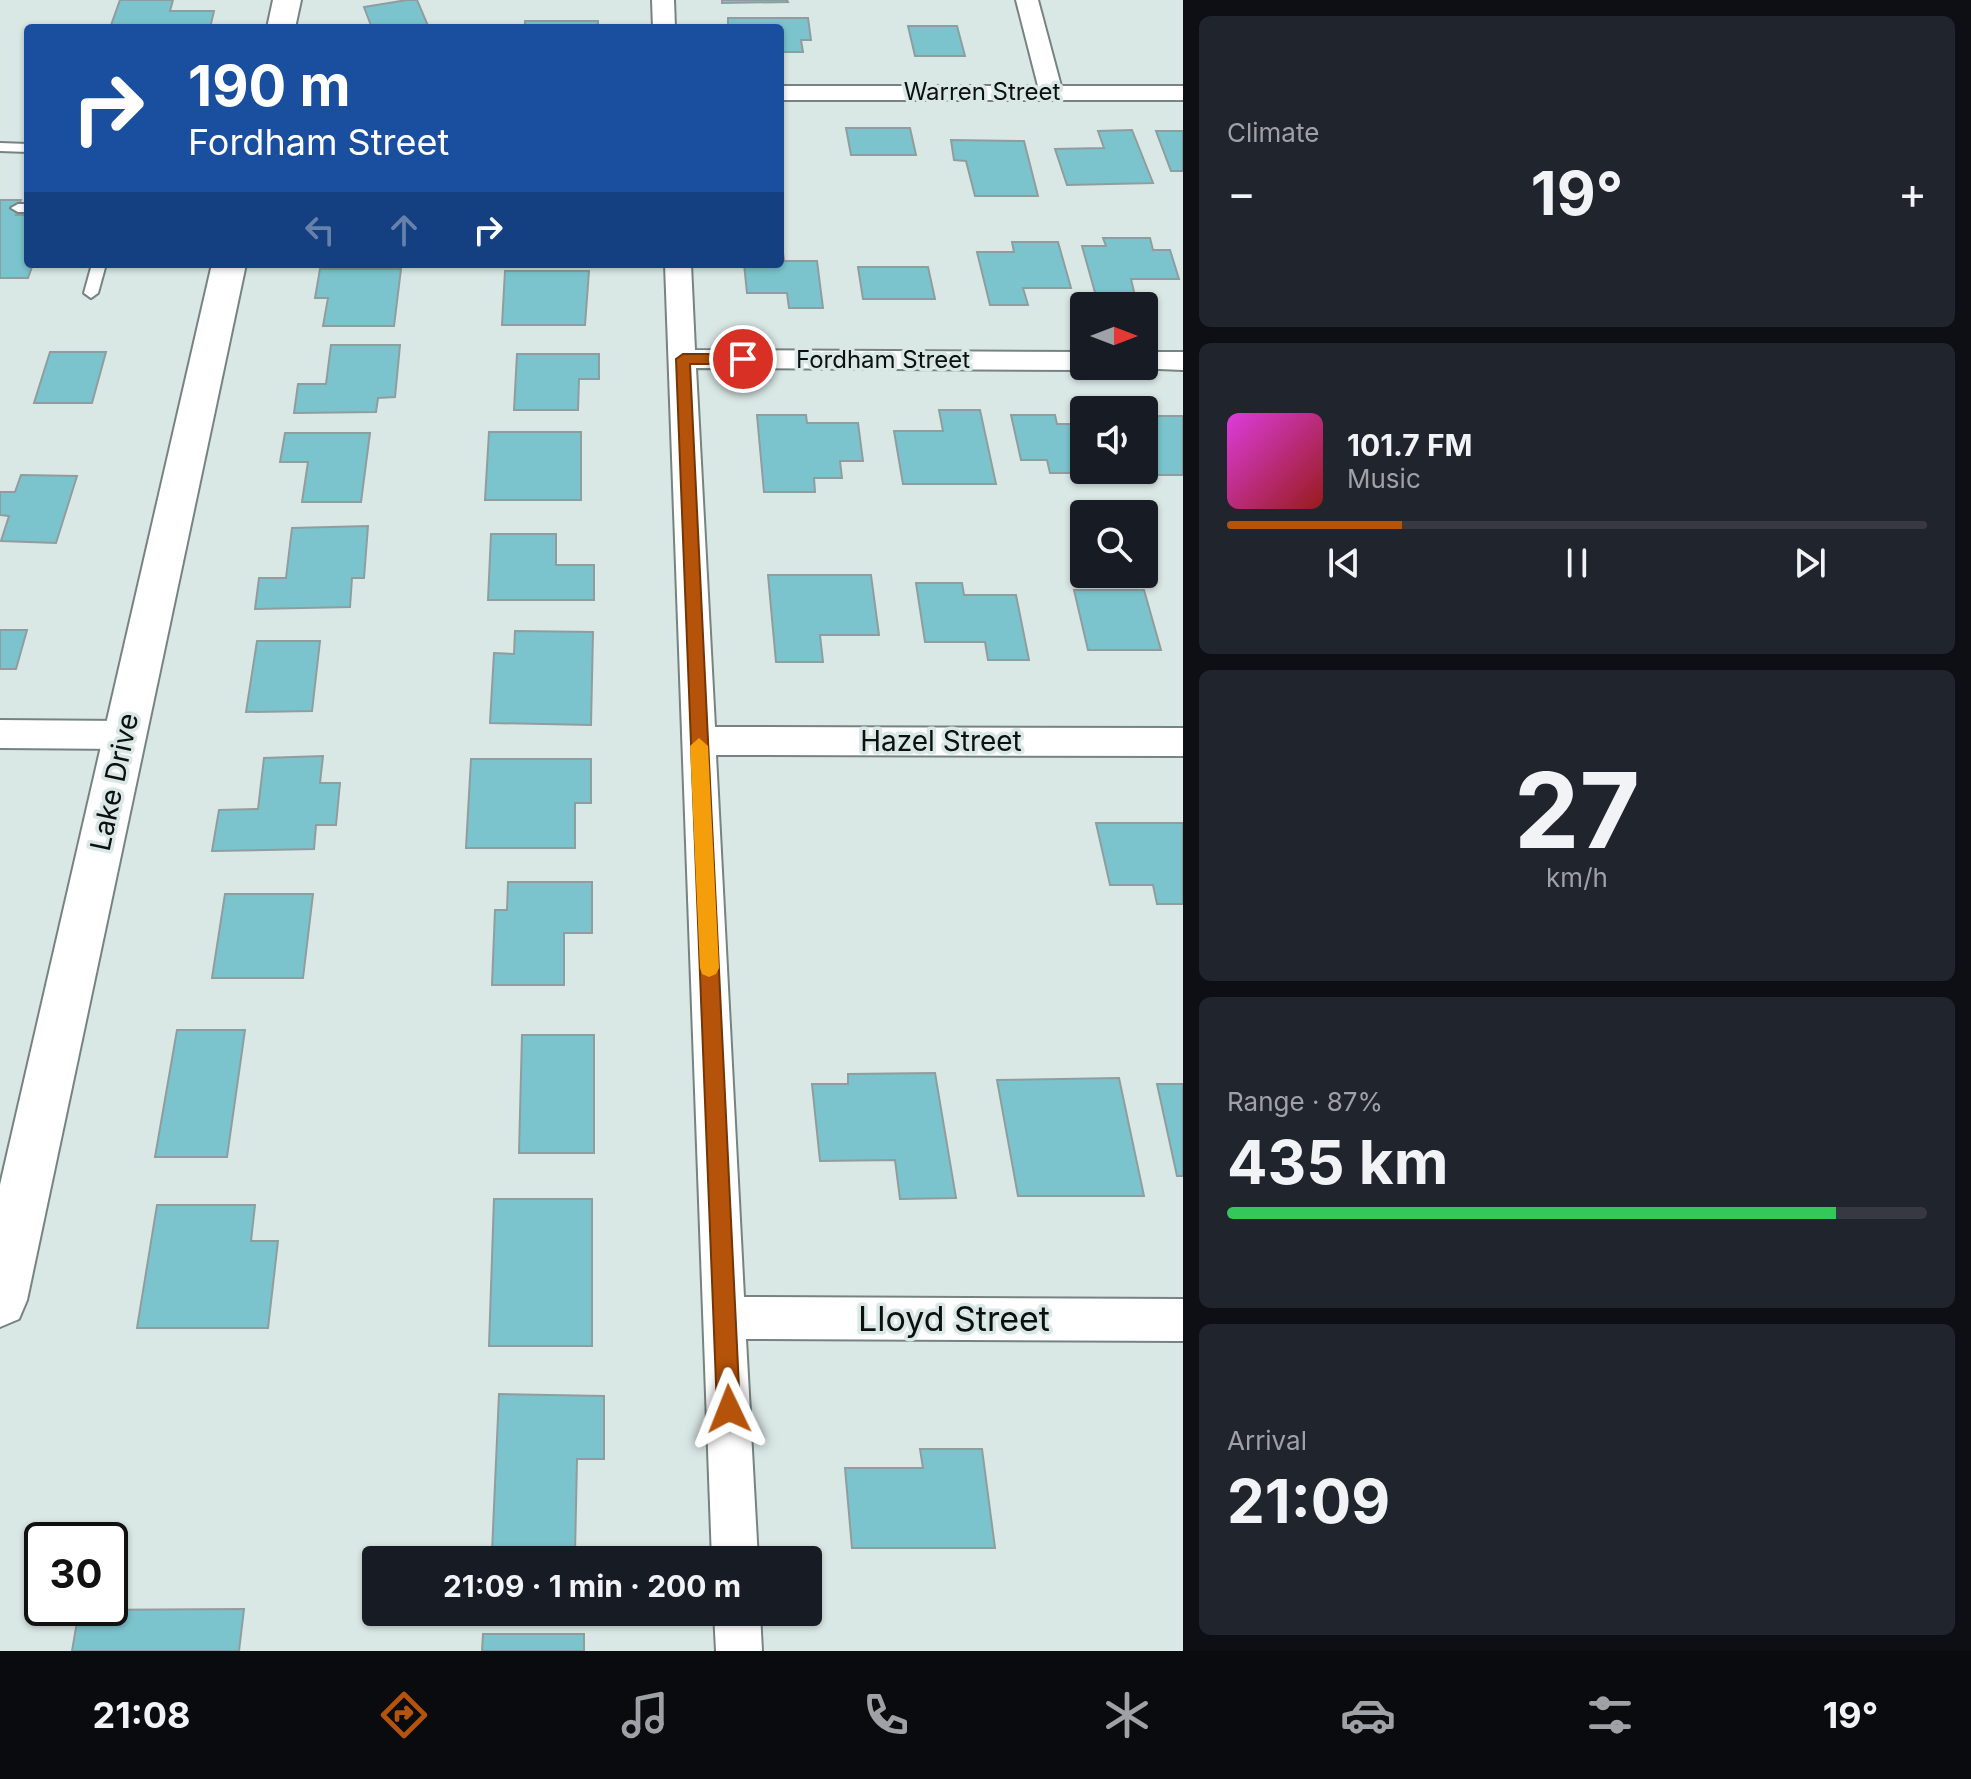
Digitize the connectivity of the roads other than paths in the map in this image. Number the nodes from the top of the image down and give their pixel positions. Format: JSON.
{"nodes":[{"id":1,"x":287,"y":0,"type":"edge"},
{"id":2,"x":663,"y":0,"type":"edge"},
{"id":3,"x":1027,"y":0,"type":"edge"},
{"id":4,"x":282,"y":24,"type":"edge"},
{"id":5,"x":664,"y":24,"type":"edge"},
{"id":6,"x":1051,"y":92,"type":"junction"},
{"id":7,"x":784,"y":93,"type":"edge"},
{"id":8,"x":1183,"y":93,"type":"edge"},
{"id":9,"x":0,"y":147,"type":"edge"},
{"id":10,"x":24,"y":148,"type":"edge"},
{"id":11,"x":98,"y":268,"type":"edge"},
{"id":12,"x":228,"y":268,"type":"edge"},
{"id":13,"x":678,"y":268,"type":"edge"},
{"id":14,"x":91,"y":293,"type":"dead end"},
{"id":15,"x":683,"y":359,"type":"junction"},
{"id":16,"x":1070,"y":361,"type":"edge"},
{"id":17,"x":1158,"y":361,"type":"edge"},
{"id":18,"x":1183,"y":361,"type":"edge"},
{"id":19,"x":0,"y":734,"type":"edge"},
{"id":20,"x":125,"y":735,"type":"junction"},
{"id":21,"x":699,"y":741,"type":"junction"},
{"id":22,"x":1183,"y":742,"type":"edge"},
{"id":23,"x":0,"y":1300,"type":"edge"},
{"id":24,"x":725,"y":1318,"type":"junction"},
{"id":25,"x":1183,"y":1320,"type":"edge"},
{"id":26,"x":734,"y":1546,"type":"edge"},
{"id":27,"x":738,"y":1626,"type":"edge"},
{"id":28,"x":739,"y":1651,"type":"edge"}],
"edges":[{"from":1,"to":4,"type":"street"},
{"from":2,"to":5,"type":"street"},
{"from":3,"to":6,"type":"street"},
{"from":6,"to":7,"type":"street","name":"Warren Street"},
{"from":6,"to":8,"type":"street","name":"Warren Street"},
{"from":9,"to":10,"type":"lane"},
{"from":11,"to":14,"type":"lane"},
{"from":12,"to":20,"type":"street","name":"Lake Drive"},
{"from":13,"to":15,"type":"street"},
{"from":15,"to":16,"type":"street","name":"Fordham Street"},
{"from":15,"to":21,"type":"street"},
{"from":17,"to":18,"type":"street"},
{"from":19,"to":20,"type":"street"},
{"from":20,"to":23,"type":"street","name":"Lake Drive"},
{"from":21,"to":22,"type":"street","name":"Hazel Street"},
{"from":21,"to":24,"type":"street"},
{"from":24,"to":25,"type":"street","name":"Lloyd Street"},
{"from":24,"to":26,"type":"street"},
{"from":27,"to":28,"type":"street"}]}
